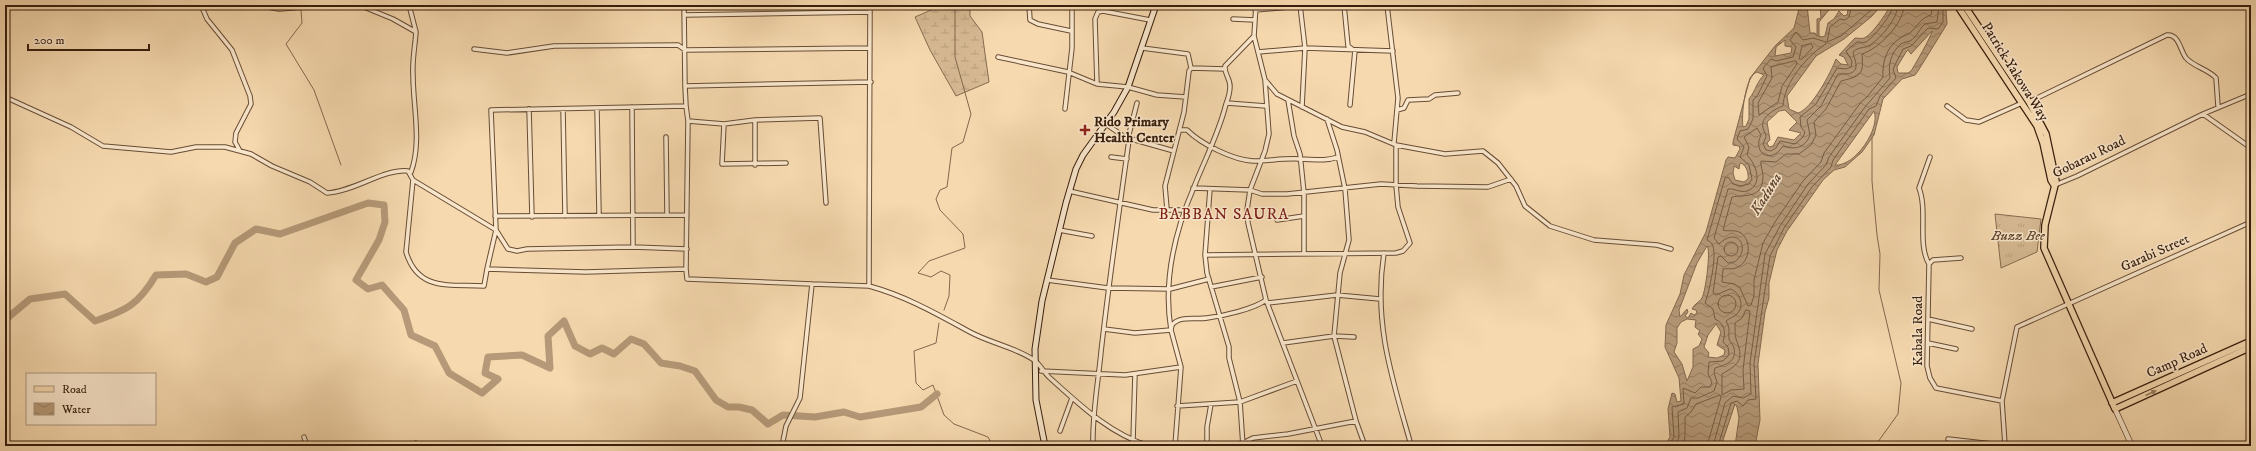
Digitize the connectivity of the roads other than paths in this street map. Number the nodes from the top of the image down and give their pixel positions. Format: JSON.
{"nodes":[{"id":1,"x":201,"y":5,"type":"edge"},
{"id":2,"x":257,"y":5,"type":"edge"},
{"id":3,"x":330,"y":5,"type":"edge"},
{"id":4,"x":359,"y":5,"type":"edge"},
{"id":5,"x":409,"y":5,"type":"edge"},
{"id":6,"x":684,"y":5,"type":"edge"},
{"id":7,"x":870,"y":5,"type":"edge"},
{"id":8,"x":1029,"y":5,"type":"edge"},
{"id":9,"x":1072,"y":5,"type":"edge"},
{"id":10,"x":1156,"y":5,"type":"edge"},
{"id":11,"x":1256,"y":5,"type":"edge"},
{"id":12,"x":1300,"y":5,"type":"edge"},
{"id":13,"x":1313,"y":5,"type":"edge"},
{"id":14,"x":1344,"y":5,"type":"edge"},
{"id":15,"x":1387,"y":5,"type":"edge"},
{"id":16,"x":1958,"y":5,"type":"edge"},
{"id":17,"x":1964,"y":5,"type":"edge"},
{"id":18,"x":2249,"y":5,"type":"edge"},
{"id":19,"x":1255,"y":10,"type":"junction"},
{"id":20,"x":2251,"y":10,"type":"edge"},
{"id":21,"x":870,"y":12,"type":"junction"},
{"id":22,"x":684,"y":15,"type":"junction"},
{"id":23,"x":1233,"y":19,"type":"dead end"},
{"id":24,"x":1970,"y":19,"type":"junction"},
{"id":25,"x":1150,"y":20,"type":"junction"},
{"id":26,"x":1255,"y":20,"type":"junction"},
{"id":27,"x":1071,"y":31,"type":"junction"},
{"id":28,"x":416,"y":32,"type":"junction"},
{"id":29,"x":1254,"y":36,"type":"junction"},
{"id":30,"x":870,"y":48,"type":"junction"},
{"id":31,"x":1142,"y":48,"type":"junction"},
{"id":32,"x":1305,"y":48,"type":"junction"},
{"id":33,"x":474,"y":50,"type":"dead end"},
{"id":34,"x":684,"y":50,"type":"junction"},
{"id":35,"x":1355,"y":50,"type":"junction"},
{"id":36,"x":1393,"y":51,"type":"junction"},
{"id":37,"x":1258,"y":52,"type":"junction"},
{"id":38,"x":998,"y":57,"type":"dead end"},
{"id":39,"x":1191,"y":68,"type":"junction"},
{"id":40,"x":1225,"y":69,"type":"junction"},
{"id":41,"x":1068,"y":72,"type":"junction"},
{"id":42,"x":1265,"y":80,"type":"junction"},
{"id":43,"x":870,"y":82,"type":"junction"},
{"id":44,"x":1097,"y":84,"type":"junction"},
{"id":45,"x":684,"y":86,"type":"junction"},
{"id":46,"x":1128,"y":87,"type":"junction"},
{"id":47,"x":1270,"y":88,"type":"junction"},
{"id":48,"x":1265,"y":90,"type":"junction"},
{"id":49,"x":1458,"y":93,"type":"dead end"},
{"id":50,"x":2251,"y":94,"type":"edge"},
{"id":51,"x":5,"y":97,"type":"edge"},
{"id":52,"x":1186,"y":97,"type":"junction"},
{"id":53,"x":1288,"y":100,"type":"junction"},
{"id":54,"x":1137,"y":103,"type":"dead end"},
{"id":55,"x":1227,"y":103,"type":"junction"},
{"id":56,"x":2026,"y":103,"type":"junction"},
{"id":57,"x":1350,"y":105,"type":"dead end"},
{"id":58,"x":686,"y":106,"type":"junction"},
{"id":59,"x":1266,"y":106,"type":"junction"},
{"id":60,"x":1947,"y":106,"type":"dead end"},
{"id":61,"x":2218,"y":106,"type":"junction"},
{"id":62,"x":632,"y":107,"type":"junction"},
{"id":63,"x":1302,"y":107,"type":"junction"},
{"id":64,"x":529,"y":109,"type":"junction"},
{"id":65,"x":563,"y":109,"type":"junction"},
{"id":66,"x":597,"y":109,"type":"junction"},
{"id":67,"x":1065,"y":109,"type":"dead end"},
{"id":68,"x":1397,"y":110,"type":"junction"},
{"id":69,"x":2203,"y":114,"type":"junction"},
{"id":70,"x":1327,"y":119,"type":"junction"},
{"id":71,"x":756,"y":120,"type":"junction"},
{"id":72,"x":688,"y":121,"type":"junction"},
{"id":73,"x":724,"y":124,"type":"junction"},
{"id":74,"x":1106,"y":124,"type":"junction"},
{"id":75,"x":1180,"y":130,"type":"junction"},
{"id":76,"x":666,"y":137,"type":"dead end"},
{"id":77,"x":1128,"y":138,"type":"junction"},
{"id":78,"x":1395,"y":144,"type":"junction"},
{"id":79,"x":1211,"y":147,"type":"junction"},
{"id":80,"x":2251,"y":148,"type":"edge"},
{"id":81,"x":240,"y":151,"type":"junction"},
{"id":82,"x":1174,"y":151,"type":"junction"},
{"id":83,"x":1111,"y":157,"type":"dead end"},
{"id":84,"x":1338,"y":157,"type":"junction"},
{"id":85,"x":1930,"y":157,"type":"dead end"},
{"id":86,"x":1127,"y":159,"type":"junction"},
{"id":87,"x":1262,"y":159,"type":"junction"},
{"id":88,"x":1300,"y":159,"type":"junction"},
{"id":89,"x":786,"y":163,"type":"dead end"},
{"id":90,"x":755,"y":165,"type":"junction"},
{"id":91,"x":411,"y":172,"type":"junction"},
{"id":92,"x":1510,"y":179,"type":"junction"},
{"id":93,"x":413,"y":180,"type":"junction"},
{"id":94,"x":1396,"y":185,"type":"junction"},
{"id":95,"x":2054,"y":185,"type":"junction"},
{"id":96,"x":1193,"y":188,"type":"junction"},
{"id":97,"x":1210,"y":189,"type":"junction"},
{"id":98,"x":1345,"y":189,"type":"junction"},
{"id":99,"x":1250,"y":190,"type":"junction"},
{"id":100,"x":1069,"y":191,"type":"junction"},
{"id":101,"x":1304,"y":193,"type":"junction"},
{"id":102,"x":826,"y":203,"type":"dead end"},
{"id":103,"x":1121,"y":204,"type":"junction"},
{"id":104,"x":1167,"y":209,"type":"junction"},
{"id":105,"x":1185,"y":210,"type":"junction"},
{"id":106,"x":599,"y":214,"type":"junction"},
{"id":107,"x":667,"y":214,"type":"junction"},
{"id":108,"x":687,"y":215,"type":"junction"},
{"id":109,"x":495,"y":216,"type":"junction"},
{"id":110,"x":565,"y":216,"type":"junction"},
{"id":111,"x":633,"y":216,"type":"junction"},
{"id":112,"x":1304,"y":216,"type":"junction"},
{"id":113,"x":532,"y":217,"type":"junction"},
{"id":114,"x":1277,"y":220,"type":"dead end"},
{"id":115,"x":2251,"y":222,"type":"edge"},
{"id":116,"x":496,"y":230,"type":"junction"},
{"id":117,"x":1059,"y":230,"type":"junction"},
{"id":118,"x":1092,"y":236,"type":"dead end"},
{"id":119,"x":633,"y":247,"type":"junction"},
{"id":120,"x":687,"y":249,"type":"junction"},
{"id":121,"x":1671,"y":249,"type":"dead end"},
{"id":122,"x":1346,"y":253,"type":"junction"},
{"id":123,"x":1384,"y":253,"type":"junction"},
{"id":124,"x":1256,"y":254,"type":"junction"},
{"id":125,"x":1304,"y":254,"type":"junction"},
{"id":126,"x":1205,"y":255,"type":"junction"},
{"id":127,"x":1961,"y":258,"type":"dead end"},
{"id":128,"x":1928,"y":264,"type":"junction"},
{"id":129,"x":686,"y":268,"type":"junction"},
{"id":130,"x":487,"y":269,"type":"junction"},
{"id":131,"x":1262,"y":277,"type":"junction"},
{"id":132,"x":1209,"y":279,"type":"junction"},
{"id":133,"x":1047,"y":280,"type":"junction"},
{"id":134,"x":812,"y":284,"type":"junction"},
{"id":135,"x":869,"y":286,"type":"junction"},
{"id":136,"x":1211,"y":287,"type":"junction"},
{"id":137,"x":1108,"y":288,"type":"junction"},
{"id":138,"x":1170,"y":289,"type":"junction"},
{"id":139,"x":1337,"y":294,"type":"junction"},
{"id":140,"x":1380,"y":299,"type":"junction"},
{"id":141,"x":1267,"y":301,"type":"junction"},
{"id":142,"x":2068,"y":304,"type":"junction"},
{"id":143,"x":1219,"y":316,"type":"junction"},
{"id":144,"x":1928,"y":319,"type":"junction"},
{"id":145,"x":1972,"y":329,"type":"dead end"},
{"id":146,"x":1104,"y":330,"type":"junction"},
{"id":147,"x":1171,"y":330,"type":"junction"},
{"id":148,"x":1334,"y":336,"type":"junction"},
{"id":149,"x":1354,"y":337,"type":"dead end"},
{"id":150,"x":2251,"y":341,"type":"edge"},
{"id":151,"x":1283,"y":343,"type":"junction"},
{"id":152,"x":1928,"y":343,"type":"junction"},
{"id":153,"x":2251,"y":347,"type":"edge"},
{"id":154,"x":1956,"y":349,"type":"dead end"},
{"id":155,"x":1035,"y":361,"type":"junction"},
{"id":156,"x":1181,"y":367,"type":"junction"},
{"id":157,"x":1041,"y":371,"type":"junction"},
{"id":158,"x":1134,"y":374,"type":"junction"},
{"id":159,"x":1099,"y":375,"type":"junction"},
{"id":160,"x":1297,"y":381,"type":"junction"},
{"id":161,"x":2136,"y":396,"type":"junction"},
{"id":162,"x":1072,"y":398,"type":"junction"},
{"id":163,"x":2002,"y":401,"type":"junction"},
{"id":164,"x":1240,"y":402,"type":"junction"},
{"id":165,"x":1211,"y":404,"type":"junction"},
{"id":166,"x":1177,"y":406,"type":"junction"},
{"id":167,"x":2114,"y":406,"type":"junction"},
{"id":168,"x":1092,"y":416,"type":"junction"},
{"id":169,"x":1356,"y":421,"type":"junction"},
{"id":170,"x":1315,"y":429,"type":"junction"},
{"id":171,"x":1060,"y":431,"type":"dead end"},
{"id":172,"x":304,"y":437,"type":"dead end"},
{"id":173,"x":1948,"y":439,"type":"dead end"},
{"id":174,"x":1136,"y":443,"type":"edge"},
{"id":175,"x":1243,"y":445,"type":"edge"},
{"id":176,"x":307,"y":446,"type":"edge"},
{"id":177,"x":782,"y":446,"type":"edge"},
{"id":178,"x":1042,"y":446,"type":"edge"},
{"id":179,"x":1045,"y":446,"type":"edge"},
{"id":180,"x":1093,"y":446,"type":"edge"},
{"id":181,"x":1149,"y":446,"type":"edge"},
{"id":182,"x":1175,"y":446,"type":"edge"},
{"id":183,"x":1207,"y":446,"type":"edge"},
{"id":184,"x":1227,"y":446,"type":"edge"},
{"id":185,"x":1322,"y":446,"type":"edge"},
{"id":186,"x":1365,"y":446,"type":"edge"},
{"id":187,"x":1406,"y":446,"type":"edge"},
{"id":188,"x":2008,"y":446,"type":"edge"},
{"id":189,"x":2132,"y":446,"type":"edge"}],
"edges":[{"from":1,"to":81,"type":"street"},
{"from":2,"to":3,"type":"street"},
{"from":4,"to":28,"type":"street"},
{"from":5,"to":28,"type":"street"},
{"from":6,"to":22,"type":"street"},
{"from":7,"to":21,"type":"street"},
{"from":8,"to":27,"type":"street"},
{"from":9,"to":27,"type":"street"},
{"from":10,"to":25,"type":"main road"},
{"from":11,"to":19,"type":"street"},
{"from":12,"to":13,"type":"street"},
{"from":12,"to":19,"type":"street"},
{"from":12,"to":32,"type":"street"},
{"from":14,"to":35,"type":"street"},
{"from":15,"to":36,"type":"street"},
{"from":16,"to":24,"type":"main road"},
{"from":17,"to":24,"type":"main road"},
{"from":18,"to":20,"type":"street"},
{"from":19,"to":26,"type":"street"},
{"from":21,"to":22,"type":"street"},
{"from":21,"to":30,"type":"street"},
{"from":22,"to":34,"type":"street"},
{"from":23,"to":26,"type":"street"},
{"from":24,"to":56,"type":"main road","name":"Patrick Yakowa Way"},
{"from":25,"to":31,"type":"main road"},
{"from":25,"to":44,"type":"street"},
{"from":26,"to":29,"type":"street"},
{"from":27,"to":41,"type":"street"},
{"from":28,"to":91,"type":"street"},
{"from":29,"to":37,"type":"street"},
{"from":29,"to":40,"type":"street"},
{"from":30,"to":34,"type":"street"},
{"from":30,"to":43,"type":"street"},
{"from":31,"to":39,"type":"street"},
{"from":31,"to":46,"type":"main road"},
{"from":32,"to":35,"type":"street"},
{"from":32,"to":37,"type":"street"},
{"from":32,"to":63,"type":"street"},
{"from":33,"to":34,"type":"street"},
{"from":34,"to":45,"type":"street"},
{"from":35,"to":36,"type":"street"},
{"from":35,"to":57,"type":"street"},
{"from":36,"to":68,"type":"street"},
{"from":37,"to":42,"type":"street"},
{"from":38,"to":41,"type":"street"},
{"from":39,"to":40,"type":"street"},
{"from":39,"to":52,"type":"street"},
{"from":40,"to":55,"type":"street"},
{"from":41,"to":44,"type":"street"},
{"from":41,"to":67,"type":"street"},
{"from":42,"to":47,"type":"street"},
{"from":42,"to":48,"type":"street"},
{"from":43,"to":45,"type":"street"},
{"from":43,"to":135,"type":"street"},
{"from":44,"to":46,"type":"street"},
{"from":45,"to":58,"type":"street"},
{"from":46,"to":52,"type":"street"},
{"from":46,"to":74,"type":"main road"},
{"from":47,"to":48,"type":"street"},
{"from":47,"to":53,"type":"street"},
{"from":48,"to":59,"type":"street"},
{"from":49,"to":68,"type":"street"},
{"from":50,"to":61,"type":"street","name":"Gobarau Road"},
{"from":51,"to":81,"type":"street"},
{"from":52,"to":75,"type":"street"},
{"from":53,"to":63,"type":"street"},
{"from":53,"to":88,"type":"street"},
{"from":54,"to":77,"type":"street"},
{"from":55,"to":59,"type":"street"},
{"from":55,"to":79,"type":"street"},
{"from":56,"to":60,"type":"street"},
{"from":56,"to":61,"type":"street"},
{"from":56,"to":95,"type":"main road","name":"Patrick Yakowa Way"},
{"from":58,"to":62,"type":"street"},
{"from":58,"to":72,"type":"street"},
{"from":59,"to":87,"type":"street"},
{"from":61,"to":69,"type":"street","name":"Gobarau Road"},
{"from":62,"to":66,"type":"street"},
{"from":62,"to":111,"type":"street"},
{"from":63,"to":70,"type":"street"},
{"from":64,"to":65,"type":"street"},
{"from":64,"to":109,"type":"street"},
{"from":64,"to":113,"type":"street"},
{"from":65,"to":66,"type":"street"},
{"from":65,"to":110,"type":"street"},
{"from":66,"to":106,"type":"street"},
{"from":68,"to":78,"type":"street"},
{"from":69,"to":80,"type":"street"},
{"from":69,"to":95,"type":"street","name":"Gobarau Road"},
{"from":70,"to":78,"type":"street"},
{"from":70,"to":84,"type":"street"},
{"from":71,"to":73,"type":"street"},
{"from":71,"to":90,"type":"street"},
{"from":71,"to":102,"type":"street"},
{"from":72,"to":73,"type":"street"},
{"from":72,"to":108,"type":"street"},
{"from":73,"to":90,"type":"street"},
{"from":74,"to":77,"type":"street"},
{"from":74,"to":100,"type":"main road"},
{"from":75,"to":79,"type":"street"},
{"from":75,"to":82,"type":"street"},
{"from":76,"to":107,"type":"street"},
{"from":77,"to":82,"type":"street"},
{"from":77,"to":86,"type":"street"},
{"from":78,"to":92,"type":"street"},
{"from":78,"to":94,"type":"street"},
{"from":79,"to":87,"type":"street"},
{"from":79,"to":96,"type":"street"},
{"from":81,"to":91,"type":"street"},
{"from":82,"to":104,"type":"street"},
{"from":83,"to":86,"type":"street"},
{"from":84,"to":88,"type":"street"},
{"from":84,"to":98,"type":"street"},
{"from":85,"to":128,"type":"street","name":"Kabala Road"},
{"from":86,"to":103,"type":"street"},
{"from":87,"to":88,"type":"street"},
{"from":87,"to":99,"type":"street"},
{"from":88,"to":101,"type":"street"},
{"from":89,"to":90,"type":"street"},
{"from":91,"to":93,"type":"street"},
{"from":92,"to":94,"type":"street"},
{"from":92,"to":121,"type":"street"},
{"from":93,"to":116,"type":"street"},
{"from":93,"to":130,"type":"street"},
{"from":94,"to":98,"type":"street"},
{"from":94,"to":123,"type":"street"},
{"from":95,"to":142,"type":"main road","name":"Gobarau Road"},
{"from":96,"to":97,"type":"street"},
{"from":96,"to":105,"type":"street"},
{"from":97,"to":99,"type":"street"},
{"from":97,"to":126,"type":"street"},
{"from":98,"to":101,"type":"street"},
{"from":98,"to":122,"type":"street"},
{"from":99,"to":101,"type":"street"},
{"from":99,"to":124,"type":"street"},
{"from":100,"to":103,"type":"street"},
{"from":100,"to":117,"type":"main road"},
{"from":101,"to":112,"type":"street"},
{"from":103,"to":104,"type":"street"},
{"from":103,"to":137,"type":"street"},
{"from":104,"to":105,"type":"street"},
{"from":105,"to":138,"type":"street"},
{"from":106,"to":110,"type":"street"},
{"from":106,"to":111,"type":"street"},
{"from":107,"to":108,"type":"street"},
{"from":107,"to":111,"type":"street"},
{"from":108,"to":120,"type":"street"},
{"from":109,"to":113,"type":"street"},
{"from":109,"to":116,"type":"street"},
{"from":110,"to":113,"type":"street"},
{"from":111,"to":119,"type":"street"},
{"from":112,"to":114,"type":"street"},
{"from":112,"to":125,"type":"street"},
{"from":115,"to":142,"type":"street","name":"Garabi Street"},
{"from":116,"to":119,"type":"street"},
{"from":116,"to":130,"type":"street"},
{"from":117,"to":118,"type":"street"},
{"from":117,"to":133,"type":"main road"},
{"from":119,"to":120,"type":"street"},
{"from":120,"to":129,"type":"street"},
{"from":122,"to":123,"type":"street"},
{"from":122,"to":125,"type":"street"},
{"from":122,"to":139,"type":"street"},
{"from":123,"to":140,"type":"street"},
{"from":124,"to":125,"type":"street"},
{"from":124,"to":126,"type":"street"},
{"from":124,"to":131,"type":"street"},
{"from":126,"to":132,"type":"street"},
{"from":127,"to":128,"type":"street"},
{"from":128,"to":144,"type":"street","name":"Kabala Road"},
{"from":129,"to":130,"type":"street"},
{"from":129,"to":134,"type":"street"},
{"from":131,"to":136,"type":"street"},
{"from":131,"to":141,"type":"street"},
{"from":132,"to":136,"type":"street"},
{"from":132,"to":138,"type":"street"},
{"from":133,"to":137,"type":"street"},
{"from":133,"to":155,"type":"main road"},
{"from":134,"to":135,"type":"street"},
{"from":134,"to":177,"type":"street"},
{"from":135,"to":155,"type":"street"},
{"from":136,"to":143,"type":"street"},
{"from":137,"to":138,"type":"street"},
{"from":137,"to":146,"type":"street"},
{"from":138,"to":147,"type":"street"},
{"from":139,"to":140,"type":"street"},
{"from":139,"to":141,"type":"street"},
{"from":139,"to":148,"type":"street"},
{"from":140,"to":187,"type":"street"},
{"from":141,"to":143,"type":"street"},
{"from":141,"to":151,"type":"street"},
{"from":142,"to":163,"type":"street","name":"Garabi Street"},
{"from":142,"to":167,"type":"main road","name":"Gobarau Road"},
{"from":143,"to":147,"type":"street"},
{"from":143,"to":164,"type":"street"},
{"from":144,"to":145,"type":"street"},
{"from":144,"to":152,"type":"street","name":"Kabala Road"},
{"from":146,"to":147,"type":"street"},
{"from":146,"to":159,"type":"street"},
{"from":147,"to":156,"type":"street"},
{"from":148,"to":149,"type":"street"},
{"from":148,"to":151,"type":"street"},
{"from":148,"to":169,"type":"street"},
{"from":150,"to":161,"type":"main road","name":"Camp Road"},
{"from":151,"to":160,"type":"street"},
{"from":152,"to":154,"type":"street"},
{"from":152,"to":163,"type":"street","name":"Kabala Road"},
{"from":161,"to":153,"type":"main road","name":"Camp Road","one_way":true},
{"from":155,"to":157,"type":"street"},
{"from":155,"to":178,"type":"main road"},
{"from":155,"to":179,"type":"main road"},
{"from":156,"to":158,"type":"street"},
{"from":156,"to":166,"type":"street"},
{"from":157,"to":159,"type":"street"},
{"from":157,"to":162,"type":"street"},
{"from":158,"to":159,"type":"street"},
{"from":158,"to":174,"type":"street"},
{"from":159,"to":168,"type":"street"},
{"from":160,"to":164,"type":"street"},
{"from":160,"to":170,"type":"street"},
{"from":161,"to":167,"type":"main road","name":"Camp Road"},
{"from":162,"to":168,"type":"street"},
{"from":162,"to":171,"type":"street"},
{"from":163,"to":188,"type":"street"},
{"from":164,"to":165,"type":"street"},
{"from":164,"to":175,"type":"street"},
{"from":165,"to":166,"type":"street"},
{"from":165,"to":183,"type":"street"},
{"from":166,"to":182,"type":"street"},
{"from":167,"to":189,"type":"street","name":"Gobarau Road"},
{"from":168,"to":174,"type":"street"},
{"from":168,"to":180,"type":"street"},
{"from":169,"to":170,"type":"street"},
{"from":169,"to":186,"type":"street"},
{"from":170,"to":175,"type":"street"},
{"from":170,"to":185,"type":"street"},
{"from":172,"to":176,"type":"street"},
{"from":173,"to":188,"type":"street"},
{"from":174,"to":181,"type":"street"},
{"from":175,"to":184,"type":"street"}]}
